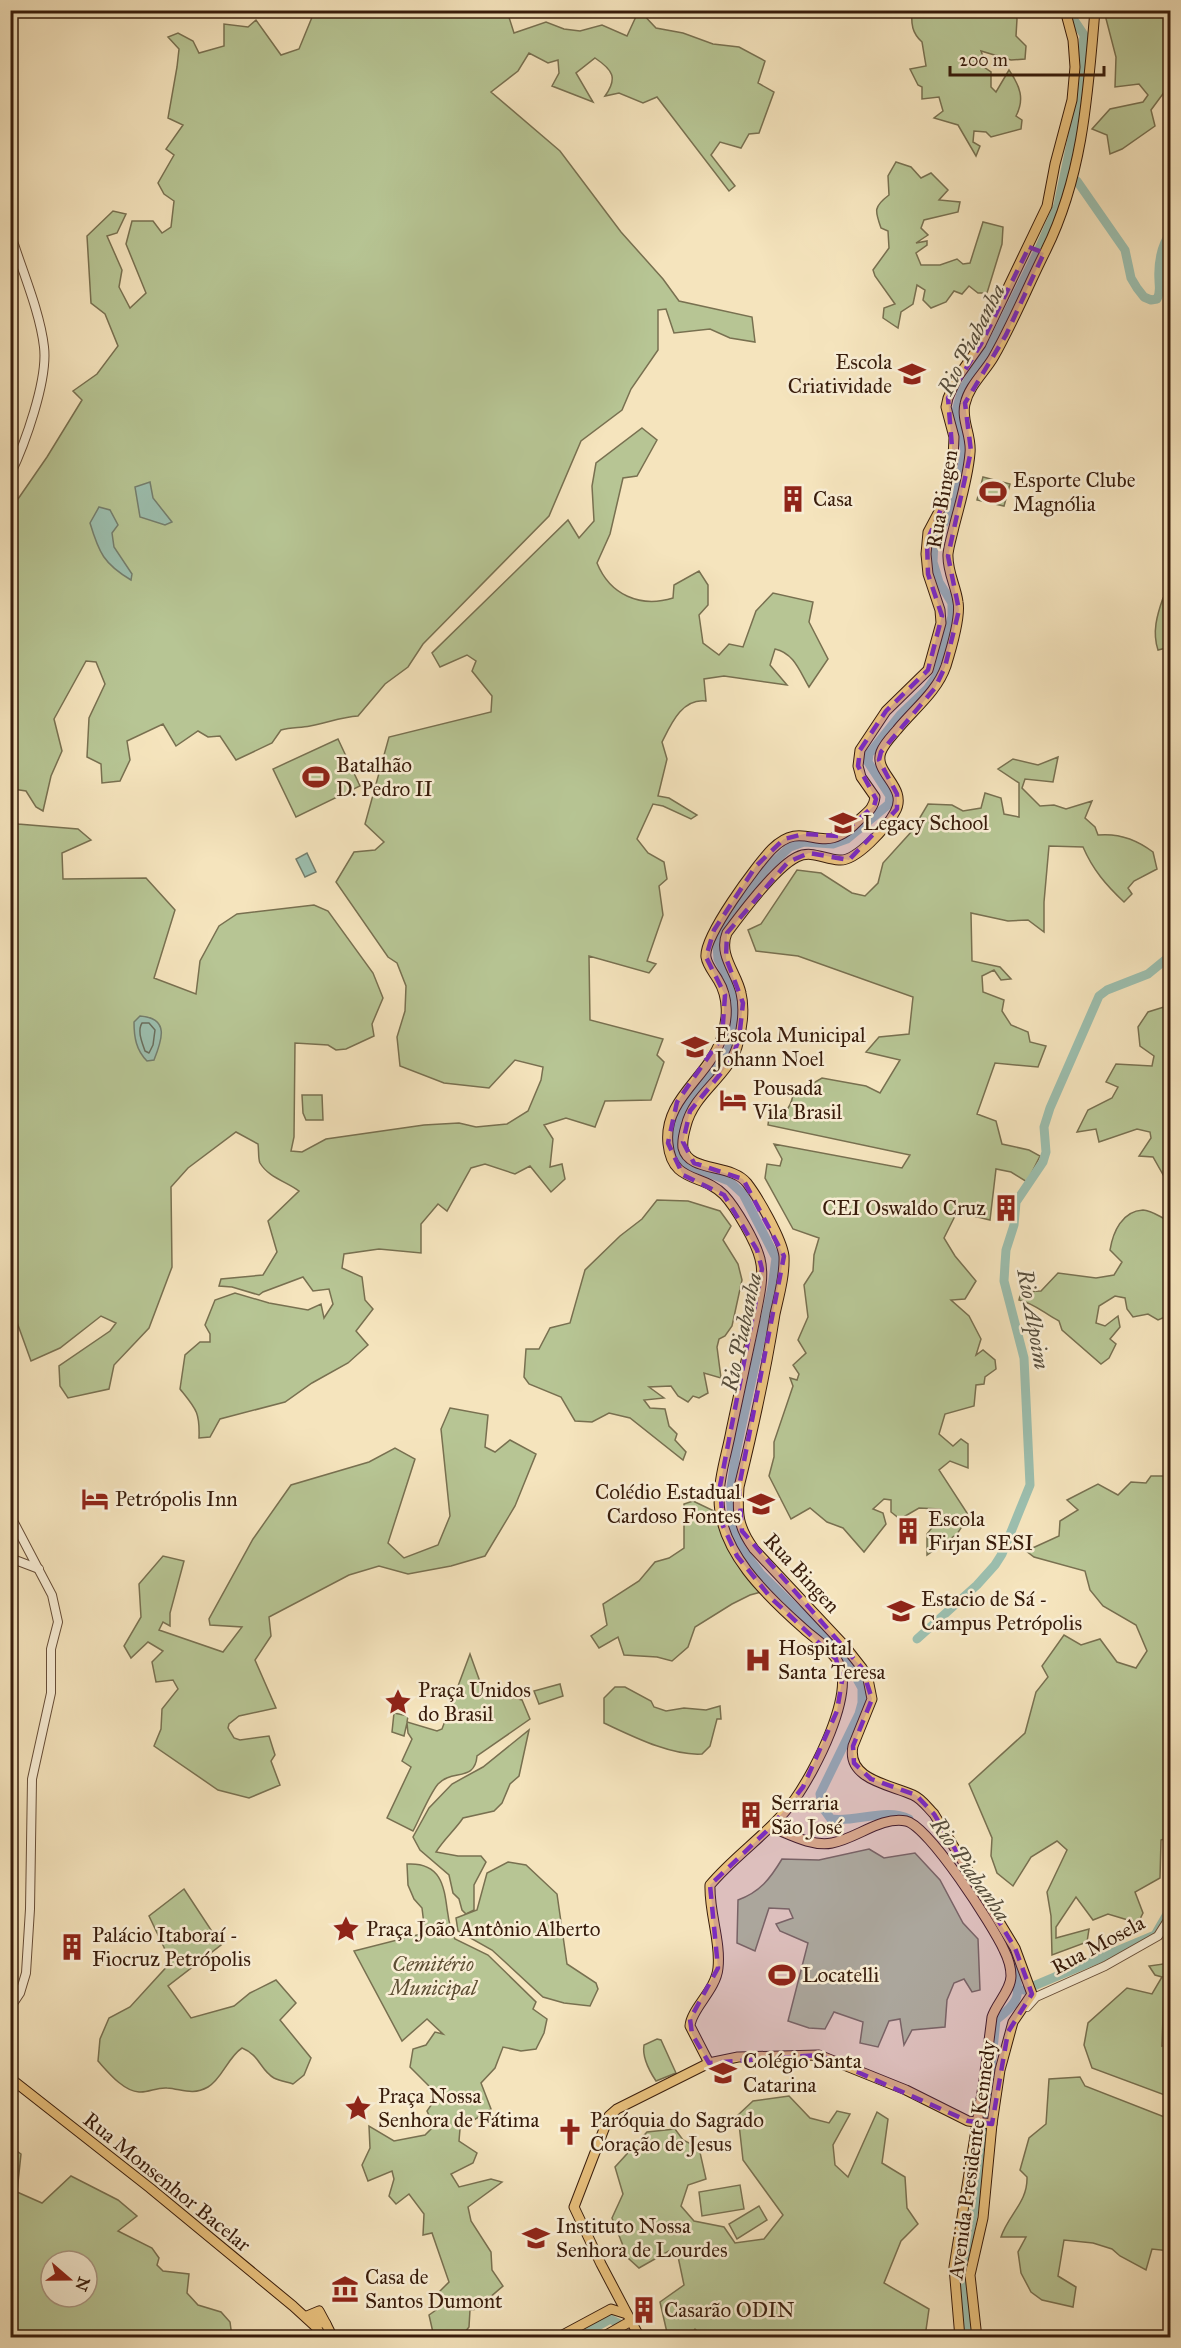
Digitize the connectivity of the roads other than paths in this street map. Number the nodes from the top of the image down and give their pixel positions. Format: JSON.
{"nodes":[{"id":1,"x":1065,"y":10,"type":"edge"},
{"id":2,"x":1095,"y":10,"type":"edge"},
{"id":3,"x":10,"y":232,"type":"edge"},
{"id":4,"x":1029,"y":247,"type":"junction"},
{"id":5,"x":1044,"y":253,"type":"junction"},
{"id":6,"x":10,"y":475,"type":"edge"},
{"id":7,"x":812,"y":836,"type":"junction"},
{"id":8,"x":808,"y":853,"type":"junction"},
{"id":9,"x":703,"y":1165,"type":"junction"},
{"id":10,"x":701,"y":1180,"type":"junction"},
{"id":11,"x":10,"y":1515,"type":"edge"},
{"id":12,"x":10,"y":1558,"type":"edge"},
{"id":13,"x":39,"y":1569,"type":"junction"},
{"id":14,"x":771,"y":1827,"type":"junction"},
{"id":15,"x":1170,"y":1917,"type":"edge"},
{"id":16,"x":1006,"y":1931,"type":"junction"},
{"id":17,"x":996,"y":1937,"type":"junction"},
{"id":18,"x":1034,"y":1996,"type":"junction"},
{"id":19,"x":10,"y":2008,"type":"edge"},
{"id":20,"x":709,"y":2063,"type":"junction"},
{"id":21,"x":10,"y":2078,"type":"edge"},
{"id":22,"x":977,"y":2121,"type":"junction"},
{"id":23,"x":992,"y":2124,"type":"junction"},
{"id":24,"x":614,"y":2289,"type":"junction"},
{"id":25,"x":606,"y":2311,"type":"junction"},
{"id":26,"x":304,"y":2315,"type":"junction"},
{"id":27,"x":628,"y":2320,"type":"junction"},
{"id":28,"x":326,"y":2324,"type":"junction"},
{"id":29,"x":613,"y":2334,"type":"edge"},
{"id":30,"x":322,"y":2337,"type":"edge"},
{"id":31,"x":333,"y":2337,"type":"edge"},
{"id":32,"x":557,"y":2337,"type":"edge"},
{"id":33,"x":601,"y":2337,"type":"edge"},
{"id":34,"x":640,"y":2337,"type":"edge"},
{"id":35,"x":960,"y":2337,"type":"edge"},
{"id":36,"x":977,"y":2337,"type":"edge"}],
"edges":[{"from":1,"to":4,"type":"main road","name":"Rua Bingen"},
{"from":2,"to":5,"type":"main road","name":"Rua Bingen"},
{"from":3,"to":6,"type":"street"},
{"from":4,"to":5,"type":"main road"},
{"from":4,"to":7,"type":"main road","name":"Rua Bingen"},
{"from":5,"to":8,"type":"main road","name":"Rua Bingen"},
{"from":7,"to":8,"type":"main road"},
{"from":7,"to":10,"type":"main road","name":"Rua Bingen"},
{"from":8,"to":9,"type":"main road"},
{"from":9,"to":10,"type":"main road"},
{"from":9,"to":16,"type":"main road","name":"Rua Bingen"},
{"from":10,"to":14,"type":"main road","name":"Rua Bingen"},
{"from":11,"to":13,"type":"street"},
{"from":12,"to":13,"type":"street"},
{"from":13,"to":19,"type":"street"},
{"from":14,"to":17,"type":"main road","name":"Avenida Presidente Kennedy"},
{"from":14,"to":20,"type":"main road"},
{"from":15,"to":18,"type":"street","name":"Rua Mosela"},
{"from":16,"to":17,"type":"main road"},
{"from":16,"to":18,"type":"main road"},
{"from":17,"to":22,"type":"main road","name":"Avenida Presidente Kennedy"},
{"from":18,"to":23,"type":"main road","name":"Avenida Presidente Kennedy"},
{"from":20,"to":22,"type":"main road"},
{"from":20,"to":24,"type":"main road"},
{"from":21,"to":26,"type":"main road","name":"Rua Monsenhor Bacelar"},
{"from":22,"to":23,"type":"main road"},
{"from":22,"to":35,"type":"main road","name":"Avenida Presidente Kennedy"},
{"from":23,"to":36,"type":"main road","name":"Avenida Presidente Kennedy"},
{"from":24,"to":25,"type":"main road"},
{"from":24,"to":27,"type":"main road"},
{"from":25,"to":27,"type":"main road"},
{"from":25,"to":32,"type":"main road"},
{"from":26,"to":28,"type":"main road"},
{"from":26,"to":28,"type":"main road"},
{"from":26,"to":30,"type":"main road"},
{"from":27,"to":29,"type":"main road"},
{"from":27,"to":34,"type":"main road"},
{"from":28,"to":31,"type":"main road"},
{"from":29,"to":33,"type":"main road"}]}
